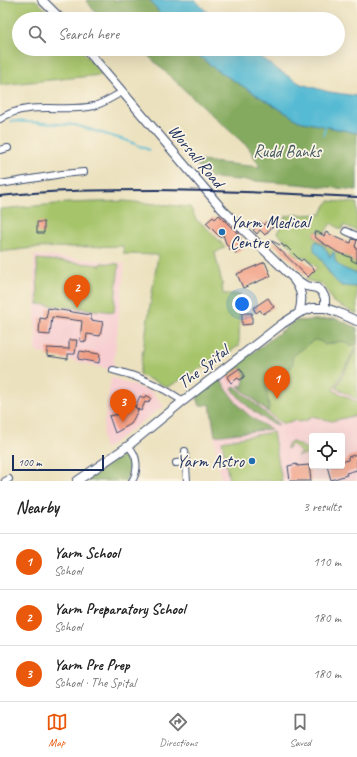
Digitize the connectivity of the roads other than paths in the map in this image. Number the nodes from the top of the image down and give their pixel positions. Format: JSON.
{"nodes":[{"id":1,"x":42,"y":0,"type":"edge"},
{"id":2,"x":53,"y":12,"type":"edge"},
{"id":3,"x":92,"y":56,"type":"edge"},
{"id":4,"x":122,"y":92,"type":"junction"},
{"id":5,"x":0,"y":119,"type":"edge"},
{"id":6,"x":8,"y":148,"type":"dead end"},
{"id":7,"x":0,"y":150,"type":"edge"},
{"id":8,"x":84,"y":172,"type":"dead end"},
{"id":9,"x":0,"y":184,"type":"edge"},
{"id":10,"x":346,"y":231,"type":"dead end"},
{"id":11,"x":357,"y":236,"type":"edge"},
{"id":12,"x":291,"y":276,"type":"junction"},
{"id":13,"x":325,"y":308,"type":"junction"},
{"id":14,"x":299,"y":313,"type":"junction"},
{"id":15,"x":357,"y":321,"type":"edge"},
{"id":16,"x":113,"y":370,"type":"dead end"},
{"id":17,"x":183,"y":401,"type":"junction"},
{"id":18,"x":128,"y":446,"type":"junction"},
{"id":19,"x":185,"y":451,"type":"dead end"},
{"id":20,"x":186,"y":462,"type":"junction"},
{"id":21,"x":176,"y":463,"type":"dead end"},
{"id":22,"x":77,"y":481,"type":"edge"},
{"id":23,"x":132,"y":481,"type":"edge"},
{"id":24,"x":187,"y":481,"type":"edge"}],
"edges":[{"from":1,"to":2,"type":"main road"},
{"from":3,"to":4,"type":"main road","name":"Worsall Road"},
{"from":4,"to":5,"type":"street"},
{"from":4,"to":12,"type":"main road","name":"Worsall Road"},
{"from":6,"to":7,"type":"street"},
{"from":8,"to":9,"type":"street"},
{"from":10,"to":11,"type":"street"},
{"from":12,"to":13,"type":"main road","name":"Worsall Road"},
{"from":12,"to":14,"type":"main road","name":"Worsall Road"},
{"from":13,"to":14,"type":"main road","name":"The Spital"},
{"from":13,"to":15,"type":"main road","name":"The Spital"},
{"from":14,"to":17,"type":"main road","name":"The Spital"},
{"from":16,"to":17,"type":"street"},
{"from":17,"to":18,"type":"main road","name":"The Spital"},
{"from":18,"to":22,"type":"main road","name":"The Spital"},
{"from":18,"to":23,"type":"street"},
{"from":19,"to":20,"type":"street"},
{"from":20,"to":21,"type":"street"},
{"from":20,"to":24,"type":"street"}]}
